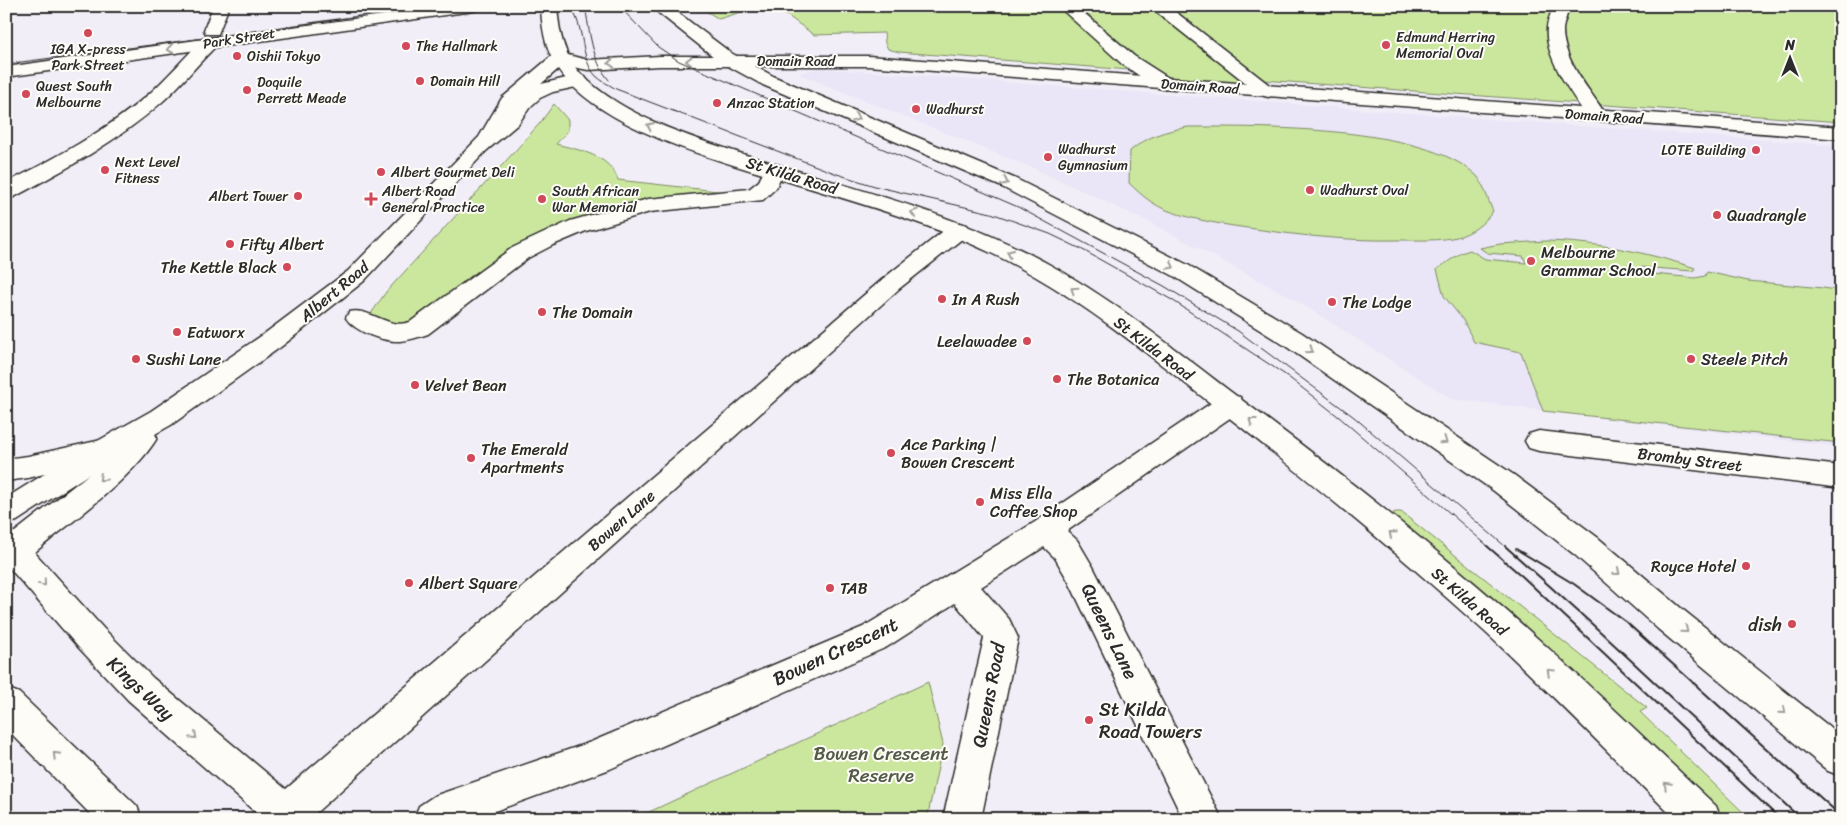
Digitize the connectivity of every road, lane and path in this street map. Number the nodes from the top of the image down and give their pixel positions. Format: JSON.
{"nodes":[{"id":1,"x":221,"y":6,"type":"edge"},
{"id":2,"x":398,"y":6,"type":"edge"},
{"id":3,"x":473,"y":6,"type":"edge"},
{"id":4,"x":549,"y":6,"type":"edge"},
{"id":5,"x":658,"y":6,"type":"edge"},
{"id":6,"x":1066,"y":6,"type":"edge"},
{"id":7,"x":1157,"y":6,"type":"edge"},
{"id":8,"x":1561,"y":6,"type":"edge"},
{"id":9,"x":692,"y":33,"type":"junction"},
{"id":10,"x":210,"y":36,"type":"junction"},
{"id":11,"x":6,"y":56,"type":"edge"},
{"id":12,"x":560,"y":58,"type":"junction"},
{"id":13,"x":733,"y":61,"type":"junction"},
{"id":14,"x":868,"y":62,"type":"junction"},
{"id":15,"x":6,"y":72,"type":"edge"},
{"id":16,"x":579,"y":81,"type":"junction"},
{"id":17,"x":1163,"y":83,"type":"junction"},
{"id":18,"x":1268,"y":91,"type":"junction"},
{"id":19,"x":1596,"y":115,"type":"junction"},
{"id":20,"x":1841,"y":133,"type":"edge"},
{"id":21,"x":486,"y":140,"type":"junction"},
{"id":22,"x":774,"y":171,"type":"junction"},
{"id":23,"x":16,"y":180,"type":"edge"},
{"id":24,"x":6,"y":192,"type":"edge"},
{"id":25,"x":960,"y":230,"type":"junction"},
{"id":26,"x":358,"y":318,"type":"dead end"},
{"id":27,"x":1230,"y":404,"type":"junction"},
{"id":28,"x":160,"y":418,"type":"junction"},
{"id":29,"x":1538,"y":441,"type":"dead end"},
{"id":30,"x":106,"y":449,"type":"junction"},
{"id":31,"x":6,"y":470,"type":"edge"},
{"id":32,"x":1841,"y":477,"type":"edge"},
{"id":33,"x":6,"y":513,"type":"edge"},
{"id":34,"x":1046,"y":530,"type":"junction"},
{"id":35,"x":9,"y":549,"type":"edge"},
{"id":36,"x":958,"y":585,"type":"junction"},
{"id":37,"x":6,"y":704,"type":"edge"},
{"id":38,"x":1841,"y":759,"type":"edge"},
{"id":39,"x":289,"y":816,"type":"edge"},
{"id":40,"x":123,"y":819,"type":"edge"},
{"id":41,"x":433,"y":819,"type":"edge"},
{"id":42,"x":962,"y":819,"type":"edge"},
{"id":43,"x":1203,"y":819,"type":"edge"},
{"id":44,"x":1702,"y":819,"type":"edge"}],
"edges":[{"from":1,"to":10,"type":"main road"},
{"from":2,"to":10,"type":"main road","name":"Park Street"},
{"from":3,"to":10,"type":"main road","name":"Park Street"},
{"from":4,"to":12,"type":"main road","name":"St Kilda Road"},
{"from":5,"to":9,"type":"main road"},
{"from":6,"to":17,"type":"main road"},
{"from":7,"to":18,"type":"main road"},
{"from":8,"to":19,"type":"main road"},
{"from":9,"to":13,"type":"main road"},
{"from":9,"to":14,"type":"main road"},
{"from":10,"to":11,"type":"main road","name":"Park Street"},
{"from":10,"to":15,"type":"main road","name":"Park Street","one_way":true},
{"from":10,"to":23,"type":"main road"},
{"from":13,"to":12,"type":"main road","name":"Domain Road","one_way":true},
{"from":12,"to":16,"type":"main road","name":"St Kilda Road"},
{"from":12,"to":21,"type":"main road","name":"Albert Road"},
{"from":13,"to":14,"type":"main road","name":"Domain Road"},
{"from":13,"to":38,"type":"main road","one_way":true},
{"from":14,"to":17,"type":"main road","name":"Domain Road"},
{"from":16,"to":21,"type":"main road","name":"Albert Road"},
{"from":22,"to":16,"type":"main road","name":"St Kilda Road","one_way":true},
{"from":17,"to":18,"type":"main road","name":"Domain Road"},
{"from":18,"to":19,"type":"main road","name":"Domain Road"},
{"from":19,"to":20,"type":"main road","name":"Domain Road"},
{"from":21,"to":28,"type":"main road","name":"Albert Road"},
{"from":25,"to":22,"type":"main road","name":"St Kilda Road","one_way":true},
{"from":22,"to":26,"type":"main road"},
{"from":23,"to":24,"type":"main road"},
{"from":27,"to":25,"type":"main road","name":"St Kilda Road","one_way":true},
{"from":25,"to":39,"type":"main road","name":"Bowen Lane"},
{"from":27,"to":34,"type":"main road","name":"Bowen Crescent"},
{"from":44,"to":27,"type":"main road","name":"St Kilda Road","one_way":true},
{"from":28,"to":30,"type":"main road","name":"Albert Road"},
{"from":28,"to":35,"type":"main road","name":"Albert Road","one_way":true},
{"from":29,"to":32,"type":"main road","name":"Bromby Street"},
{"from":30,"to":31,"type":"main road"},
{"from":30,"to":33,"type":"main road","name":"Albert Road"},
{"from":34,"to":36,"type":"main road","name":"Bowen Crescent"},
{"from":34,"to":43,"type":"main road","name":"Queens Lane"},
{"from":35,"to":39,"type":"main road","name":"Kings Way","one_way":true},
{"from":36,"to":41,"type":"main road","name":"Bowen Crescent"},
{"from":36,"to":42,"type":"main road","name":"Queens Road"},
{"from":40,"to":37,"type":"main road","one_way":true}]}
